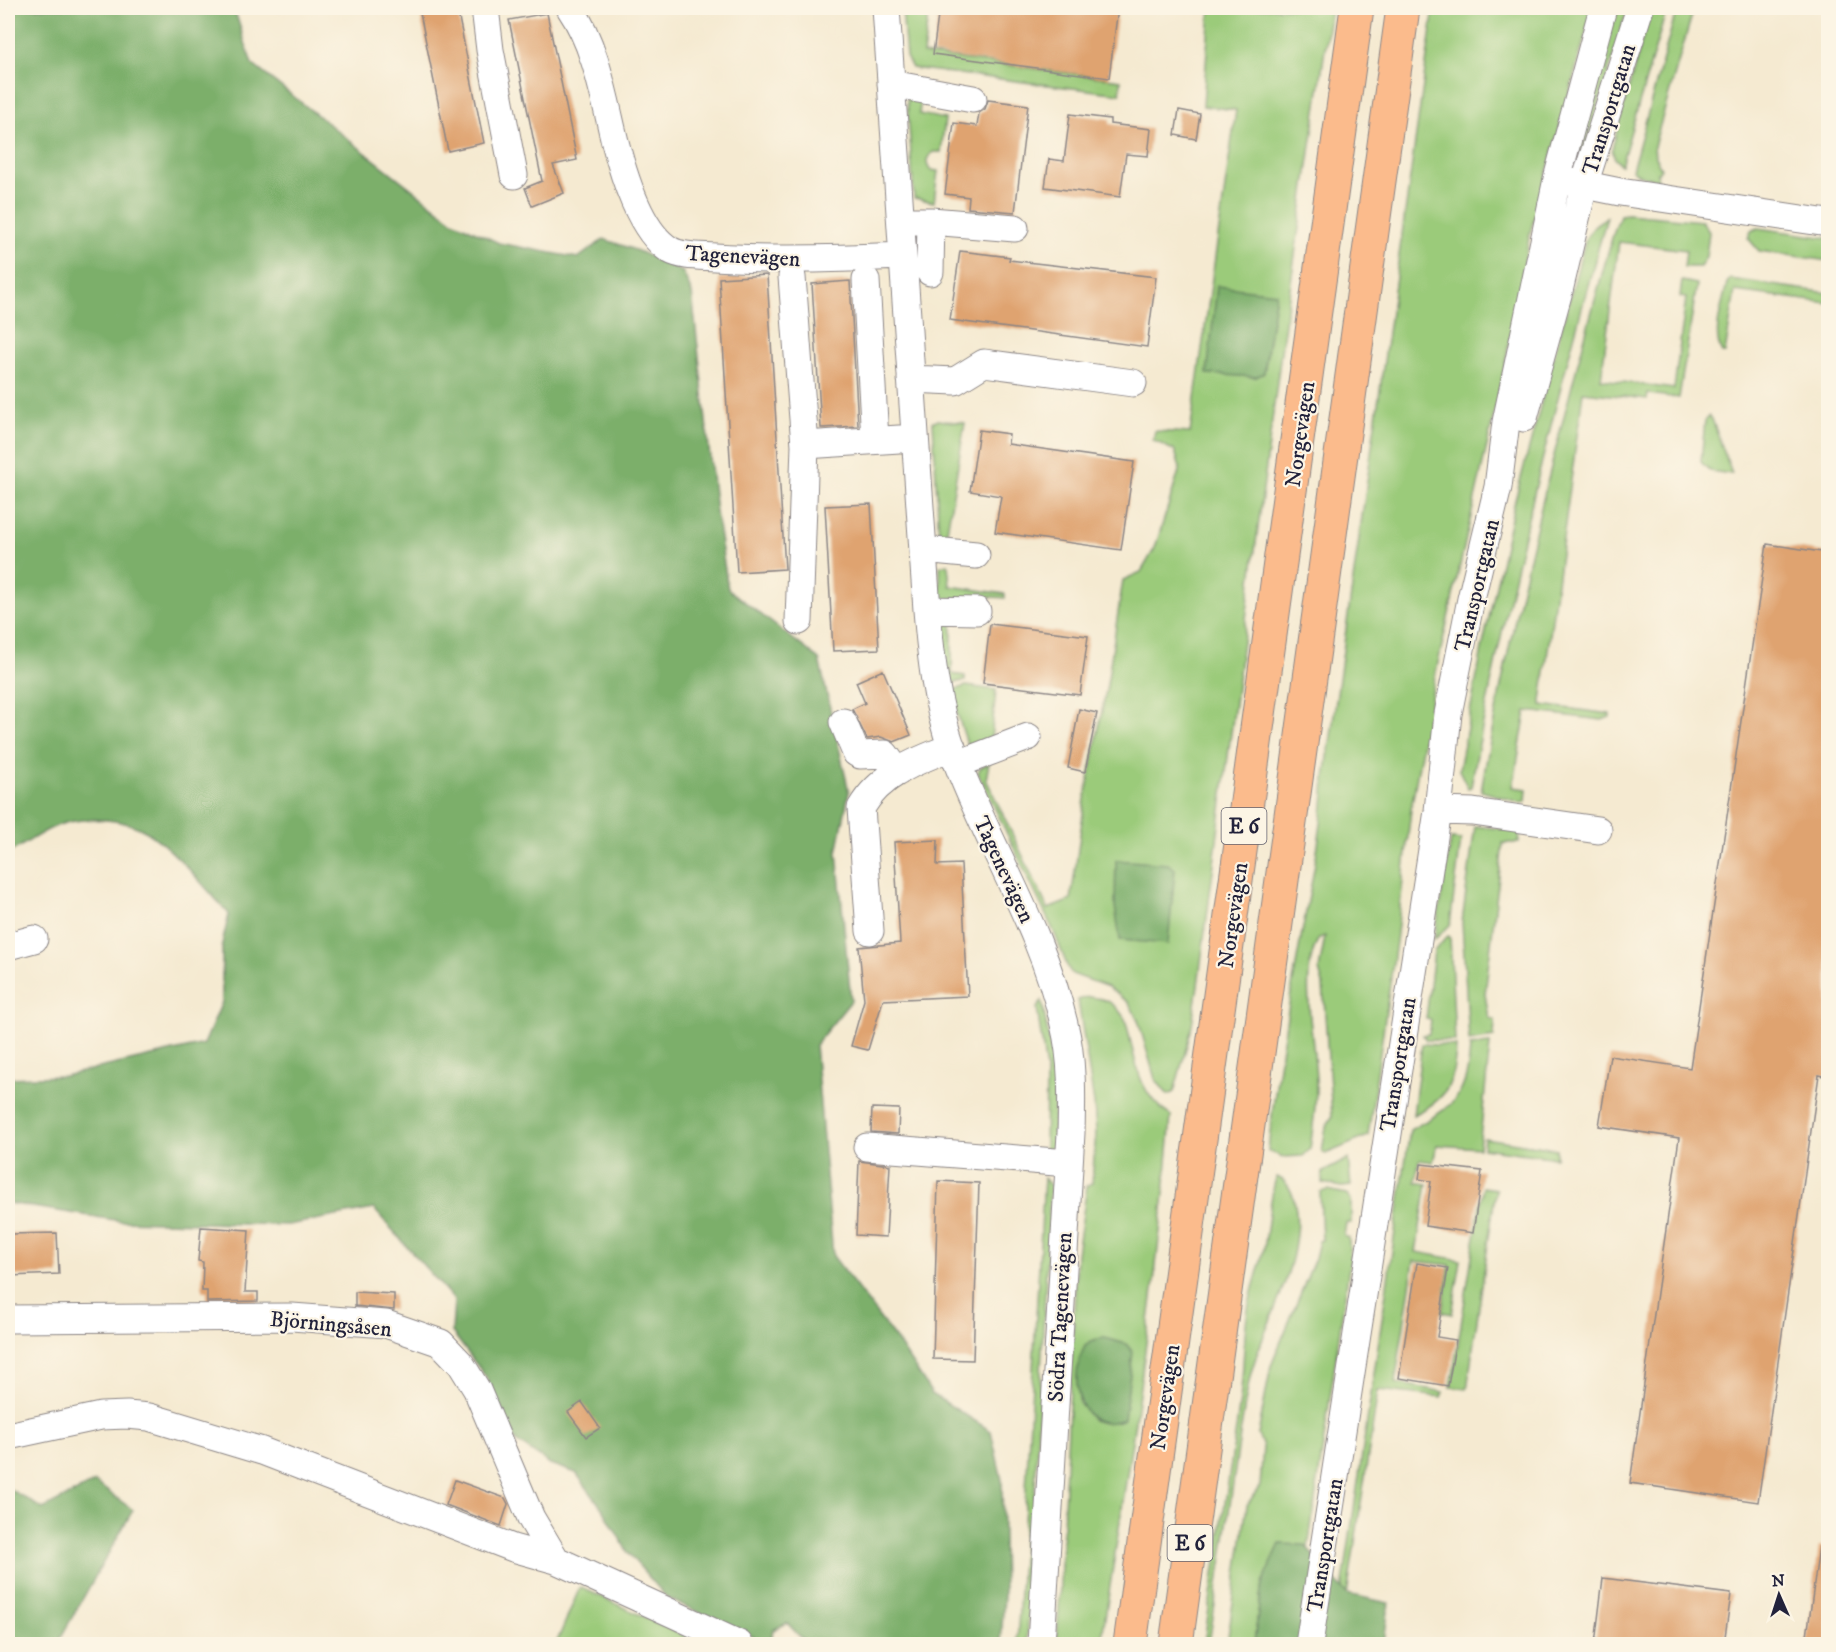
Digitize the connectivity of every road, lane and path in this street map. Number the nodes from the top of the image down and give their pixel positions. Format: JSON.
{"nodes":[{"id":1,"x":485,"y":8,"type":"edge"},
{"id":2,"x":570,"y":8,"type":"edge"},
{"id":3,"x":886,"y":8,"type":"edge"},
{"id":4,"x":1357,"y":8,"type":"edge"},
{"id":5,"x":1403,"y":8,"type":"edge"},
{"id":6,"x":1603,"y":8,"type":"edge"},
{"id":7,"x":1640,"y":8,"type":"edge"},
{"id":8,"x":891,"y":84,"type":"junction"},
{"id":9,"x":973,"y":99,"type":"dead end"},
{"id":10,"x":514,"y":175,"type":"dead end"},
{"id":11,"x":1557,"y":179,"type":"junction"},
{"id":12,"x":1584,"y":185,"type":"junction"},
{"id":13,"x":900,"y":221,"type":"junction"},
{"id":14,"x":931,"y":221,"type":"junction"},
{"id":15,"x":1828,"y":223,"type":"edge"},
{"id":16,"x":1015,"y":228,"type":"dead end"},
{"id":17,"x":902,"y":256,"type":"junction"},
{"id":18,"x":930,"y":272,"type":"dead end"},
{"id":19,"x":792,"y":277,"type":"dead end"},
{"id":20,"x":866,"y":280,"type":"dead end"},
{"id":21,"x":911,"y":379,"type":"junction"},
{"id":22,"x":1133,"y":383,"type":"dead end"},
{"id":23,"x":915,"y":438,"type":"junction"},
{"id":24,"x":875,"y":440,"type":"junction"},
{"id":25,"x":804,"y":445,"type":"junction"},
{"id":26,"x":1498,"y":487,"type":"junction"},
{"id":27,"x":923,"y":550,"type":"junction"},
{"id":28,"x":976,"y":555,"type":"dead end"},
{"id":29,"x":927,"y":610,"type":"junction"},
{"id":30,"x":977,"y":610,"type":"dead end"},
{"id":31,"x":799,"y":621,"type":"dead end"},
{"id":32,"x":843,"y":722,"type":"dead end"},
{"id":33,"x":1028,"y":737,"type":"dead end"},
{"id":34,"x":955,"y":756,"type":"junction"},
{"id":35,"x":898,"y":772,"type":"junction"},
{"id":36,"x":1438,"y":811,"type":"junction"},
{"id":37,"x":1599,"y":830,"type":"dead end"},
{"id":38,"x":870,"y":930,"type":"dead end"},
{"id":39,"x":34,"y":939,"type":"dead end"},
{"id":40,"x":8,"y":946,"type":"edge"},
{"id":41,"x":1056,"y":992,"type":"joint"},
{"id":42,"x":867,"y":1147,"type":"dead end"},
{"id":43,"x":1068,"y":1163,"type":"junction"},
{"id":44,"x":8,"y":1318,"type":"edge"},
{"id":45,"x":8,"y":1436,"type":"edge"},
{"id":46,"x":556,"y":1560,"type":"junction"},
{"id":47,"x":739,"y":1644,"type":"edge"},
{"id":48,"x":1041,"y":1644,"type":"edge"},
{"id":49,"x":1130,"y":1644,"type":"edge"},
{"id":50,"x":1176,"y":1644,"type":"edge"},
{"id":51,"x":1309,"y":1644,"type":"edge"}],
"edges":[{"from":1,"to":10,"type":"street"},
{"from":2,"to":17,"type":"street","name":"Tagenevägen"},
{"from":3,"to":8,"type":"street","name":"Tagenevägen"},
{"from":4,"to":49,"type":"highway","name":"Norgevägen","number":"E 6"},
{"from":5,"to":50,"type":"highway","name":"Norgevägen","number":"E 6"},
{"from":6,"to":11,"type":"street","name":"Transportgatan"},
{"from":7,"to":12,"type":"street","name":"Transportgatan"},
{"from":8,"to":9,"type":"street"},
{"from":8,"to":13,"type":"street","name":"Tagenevägen"},
{"from":11,"to":12,"type":"street"},
{"from":11,"to":26,"type":"street","name":"Transportgatan"},
{"from":12,"to":15,"type":"street"},
{"from":12,"to":26,"type":"street","name":"Transportgatan"},
{"from":13,"to":14,"type":"street"},
{"from":13,"to":17,"type":"street","name":"Tagenevägen"},
{"from":14,"to":16,"type":"street"},
{"from":14,"to":18,"type":"street"},
{"from":17,"to":21,"type":"street","name":"Tagenevägen"},
{"from":19,"to":25,"type":"street"},
{"from":20,"to":24,"type":"street"},
{"from":21,"to":22,"type":"street"},
{"from":21,"to":23,"type":"street","name":"Tagenevägen"},
{"from":23,"to":24,"type":"street"},
{"from":23,"to":27,"type":"street","name":"Tagenevägen"},
{"from":24,"to":25,"type":"street"},
{"from":25,"to":31,"type":"street"},
{"from":26,"to":36,"type":"street","name":"Transportgatan"},
{"from":27,"to":28,"type":"street"},
{"from":27,"to":29,"type":"street","name":"Tagenevägen"},
{"from":29,"to":30,"type":"street"},
{"from":29,"to":34,"type":"street","name":"Tagenevägen"},
{"from":32,"to":35,"type":"street"},
{"from":33,"to":34,"type":"street"},
{"from":34,"to":35,"type":"street"},
{"from":34,"to":41,"type":"street","name":"Tagenevägen"},
{"from":35,"to":38,"type":"street"},
{"from":36,"to":37,"type":"street"},
{"from":36,"to":51,"type":"street","name":"Transportgatan"},
{"from":39,"to":40,"type":"street"},
{"from":41,"to":43,"type":"street","name":"Södra Tagenevägen"},
{"from":42,"to":43,"type":"street"},
{"from":43,"to":48,"type":"street","name":"Södra Tagenevägen"},
{"from":44,"to":46,"type":"street","name":"Björningsåsen"},
{"from":45,"to":46,"type":"street"},
{"from":46,"to":47,"type":"street"}]}
